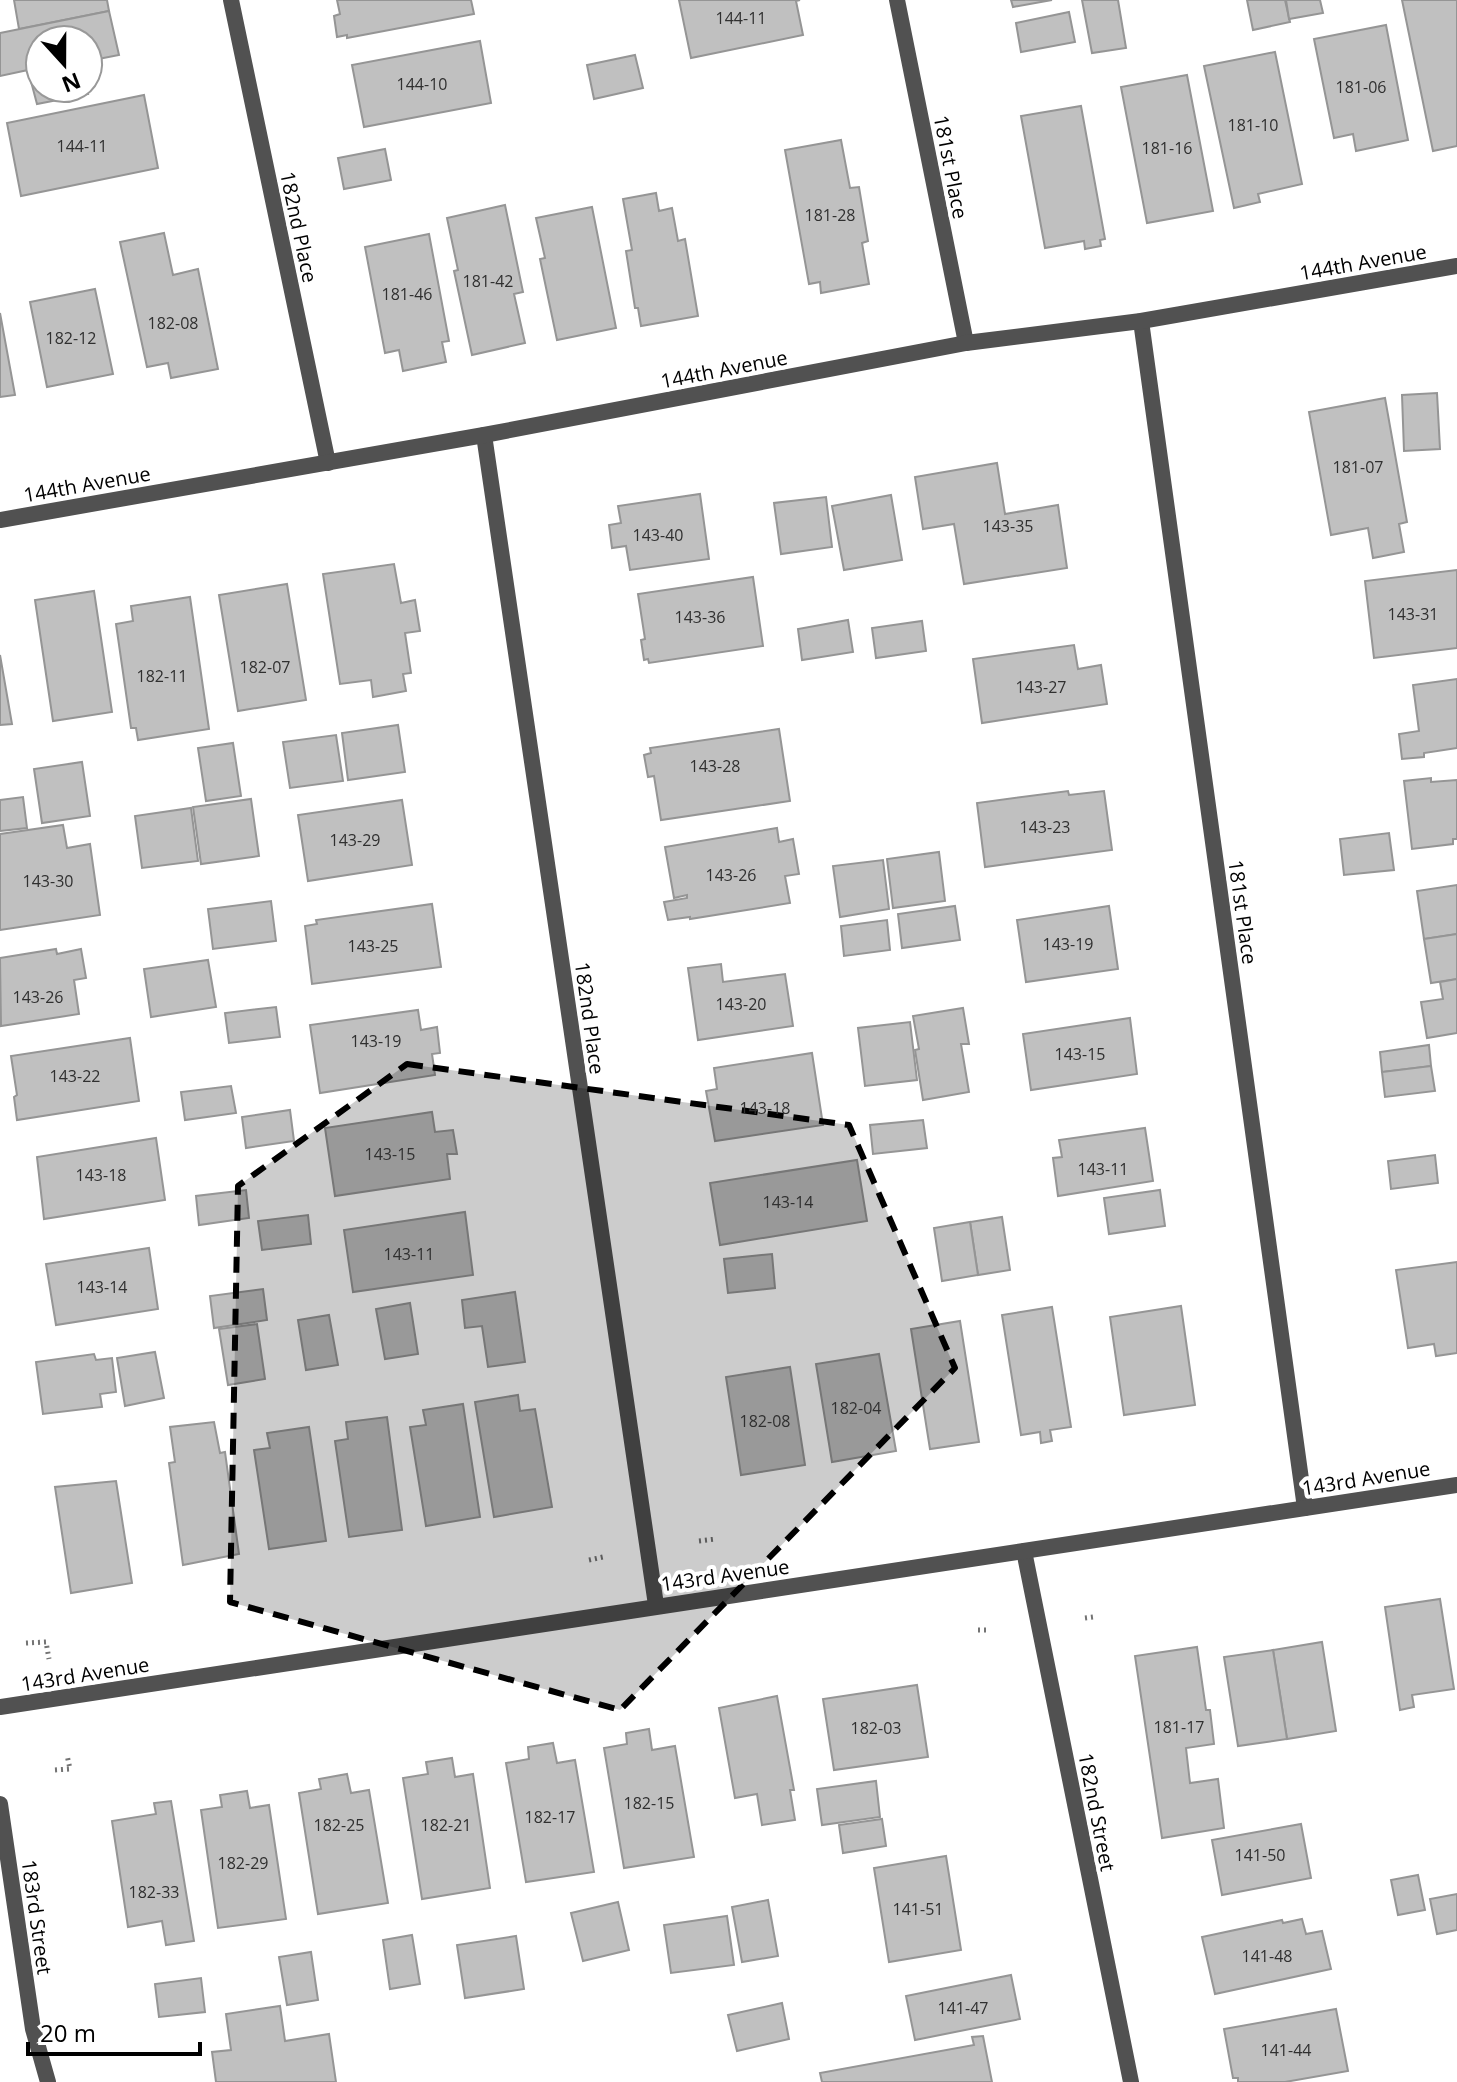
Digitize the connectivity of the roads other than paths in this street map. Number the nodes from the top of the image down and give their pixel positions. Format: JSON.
{"nodes":[{"id":1,"x":231,"y":0,"type":"edge"},
{"id":2,"x":897,"y":0,"type":"edge"},
{"id":3,"x":1457,"y":266,"type":"edge"},
{"id":4,"x":1141,"y":321,"type":"junction"},
{"id":5,"x":966,"y":343,"type":"junction"},
{"id":6,"x":484,"y":435,"type":"junction"},
{"id":7,"x":328,"y":463,"type":"junction"},
{"id":8,"x":0,"y":520,"type":"edge"},
{"id":9,"x":1457,"y":1485,"type":"edge"},
{"id":10,"x":1305,"y":1508,"type":"junction"},
{"id":11,"x":1024,"y":1551,"type":"junction"},
{"id":12,"x":656,"y":1605,"type":"junction"},
{"id":13,"x":0,"y":1707,"type":"edge"},
{"id":14,"x":0,"y":1804,"type":"edge"},
{"id":15,"x":48,"y":2082,"type":"edge"},
{"id":16,"x":1131,"y":2082,"type":"edge"}],
"edges":[{"from":1,"to":7,"type":"street","name":"182nd Place"},
{"from":2,"to":5,"type":"street","name":"181st Place"},
{"from":3,"to":4,"type":"street","name":"144th Avenue"},
{"from":4,"to":5,"type":"street","name":"144th Avenue"},
{"from":4,"to":10,"type":"street","name":"181st Place"},
{"from":5,"to":6,"type":"street","name":"144th Avenue"},
{"from":6,"to":7,"type":"street","name":"144th Avenue"},
{"from":6,"to":12,"type":"street","name":"182nd Place"},
{"from":7,"to":8,"type":"street","name":"144th Avenue"},
{"from":9,"to":10,"type":"street","name":"143rd Avenue"},
{"from":10,"to":11,"type":"street","name":"143rd Avenue"},
{"from":11,"to":12,"type":"street","name":"143rd Avenue"},
{"from":11,"to":16,"type":"street","name":"182nd Street"},
{"from":12,"to":13,"type":"street","name":"143rd Avenue"},
{"from":14,"to":15,"type":"street","name":"183rd Street"}]}
